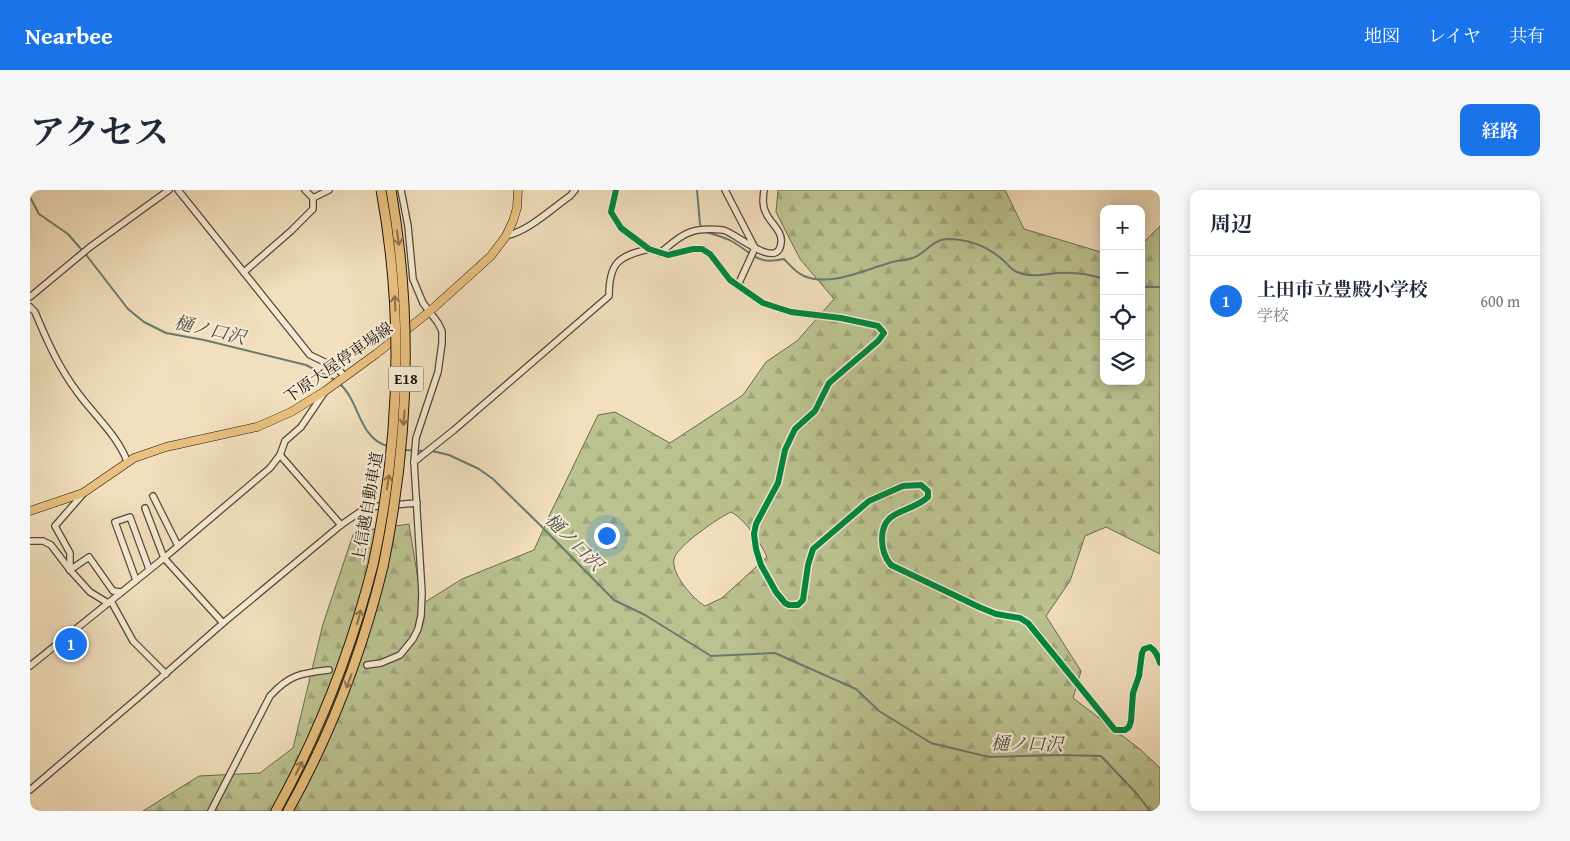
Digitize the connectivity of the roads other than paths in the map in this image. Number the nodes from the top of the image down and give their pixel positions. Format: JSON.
{"nodes":[{"id":1,"x":169,"y":190,"type":"edge"},
{"id":2,"x":178,"y":190,"type":"edge"},
{"id":3,"x":305,"y":190,"type":"edge"},
{"id":4,"x":329,"y":190,"type":"edge"},
{"id":5,"x":381,"y":190,"type":"edge"},
{"id":6,"x":391,"y":190,"type":"edge"},
{"id":7,"x":401,"y":190,"type":"edge"},
{"id":8,"x":518,"y":190,"type":"edge"},
{"id":9,"x":574,"y":190,"type":"edge"},
{"id":10,"x":616,"y":190,"type":"edge"},
{"id":11,"x":725,"y":190,"type":"edge"},
{"id":12,"x":764,"y":190,"type":"edge"},
{"id":13,"x":313,"y":198,"type":"junction"},
{"id":14,"x":506,"y":236,"type":"junction"},
{"id":15,"x":649,"y":248,"type":"junction"},
{"id":16,"x":755,"y":248,"type":"junction"},
{"id":17,"x":660,"y":252,"type":"junction"},
{"id":18,"x":244,"y":272,"type":"junction"},
{"id":19,"x":738,"y":286,"type":"junction"},
{"id":20,"x":30,"y":297,"type":"edge"},
{"id":21,"x":30,"y":307,"type":"edge"},
{"id":22,"x":429,"y":312,"type":"junction"},
{"id":23,"x":340,"y":380,"type":"junction"},
{"id":24,"x":325,"y":391,"type":"junction"},
{"id":25,"x":280,"y":455,"type":"junction"},
{"id":26,"x":128,"y":461,"type":"junction"},
{"id":27,"x":414,"y":462,"type":"junction"},
{"id":28,"x":83,"y":493,"type":"junction"},
{"id":29,"x":153,"y":496,"type":"dead end"},
{"id":30,"x":416,"y":503,"type":"junction"},
{"id":31,"x":145,"y":508,"type":"dead end"},
{"id":32,"x":30,"y":511,"type":"edge"},
{"id":33,"x":341,"y":525,"type":"junction"},
{"id":34,"x":30,"y":541,"type":"edge"},
{"id":35,"x":178,"y":546,"type":"junction"},
{"id":36,"x":164,"y":558,"type":"junction"},
{"id":37,"x":149,"y":569,"type":"junction"},
{"id":38,"x":70,"y":570,"type":"junction"},
{"id":39,"x":136,"y":580,"type":"junction"},
{"id":40,"x":121,"y":592,"type":"junction"},
{"id":41,"x":110,"y":602,"type":"junction"},
{"id":42,"x":223,"y":623,"type":"junction"},
{"id":43,"x":1160,"y":663,"type":"edge"},
{"id":44,"x":367,"y":665,"type":"tunnel mouth"},
{"id":45,"x":30,"y":666,"type":"edge"},
{"id":46,"x":329,"y":670,"type":"tunnel mouth"},
{"id":47,"x":166,"y":674,"type":"junction"},
{"id":48,"x":30,"y":790,"type":"edge"},
{"id":49,"x":211,"y":811,"type":"edge"},
{"id":50,"x":276,"y":811,"type":"edge"},
{"id":51,"x":288,"y":811,"type":"edge"}],
"edges":[{"from":1,"to":20,"type":"street"},
{"from":2,"to":18,"type":"street"},
{"from":3,"to":13,"type":"street"},
{"from":4,"to":13,"type":"street"},
{"from":50,"to":5,"type":"highway","name":"上信越自動車道","number":"E18","one_way":true,"bridge":true},
{"from":6,"to":51,"type":"highway","name":"上信越自動車道","number":"E18","one_way":true,"bridge":true},
{"from":7,"to":22,"type":"street"},
{"from":8,"to":14,"type":"main road","name":"下原大屋停車場線"},
{"from":9,"to":14,"type":"street"},
{"from":10,"to":15,"type":"street"},
{"from":11,"to":16,"type":"street"},
{"from":12,"to":16,"type":"street"},
{"from":13,"to":18,"type":"street"},
{"from":14,"to":22,"type":"main road","name":"下原大屋停車場線"},
{"from":15,"to":17,"type":"street"},
{"from":15,"to":27,"type":"street"},
{"from":16,"to":17,"type":"street"},
{"from":16,"to":19,"type":"street"},
{"from":17,"to":19,"type":"street"},
{"from":18,"to":23,"type":"street"},
{"from":19,"to":43,"type":"street"},
{"from":21,"to":26,"type":"street"},
{"from":22,"to":23,"type":"main road","name":"下原大屋停車場線"},
{"from":22,"to":27,"type":"street"},
{"from":23,"to":24,"type":"main road","name":"下原大屋停車場線"},
{"from":24,"to":25,"type":"street"},
{"from":24,"to":26,"type":"main road","name":"下原大屋停車場線"},
{"from":25,"to":33,"type":"street"},
{"from":25,"to":35,"type":"street"},
{"from":26,"to":28,"type":"main road","name":"下原大屋停車場線"},
{"from":27,"to":30,"type":"street"},
{"from":28,"to":32,"type":"main road","name":"下原大屋停車場線"},
{"from":28,"to":38,"type":"street"},
{"from":29,"to":35,"type":"street"},
{"from":30,"to":33,"type":"street"},
{"from":30,"to":44,"type":"street"},
{"from":31,"to":36,"type":"street"},
{"from":33,"to":42,"type":"street"},
{"from":34,"to":38,"type":"street"},
{"from":35,"to":36,"type":"street"},
{"from":36,"to":37,"type":"street"},
{"from":36,"to":42,"type":"street"},
{"from":37,"to":39,"type":"street"},
{"from":37,"to":39,"type":"street"},
{"from":38,"to":40,"type":"street"},
{"from":38,"to":41,"type":"street"},
{"from":39,"to":40,"type":"street"},
{"from":40,"to":41,"type":"street"},
{"from":41,"to":45,"type":"street"},
{"from":41,"to":47,"type":"street"},
{"from":42,"to":47,"type":"street"},
{"from":46,"to":49,"type":"street"},
{"from":47,"to":48,"type":"street"}]}
